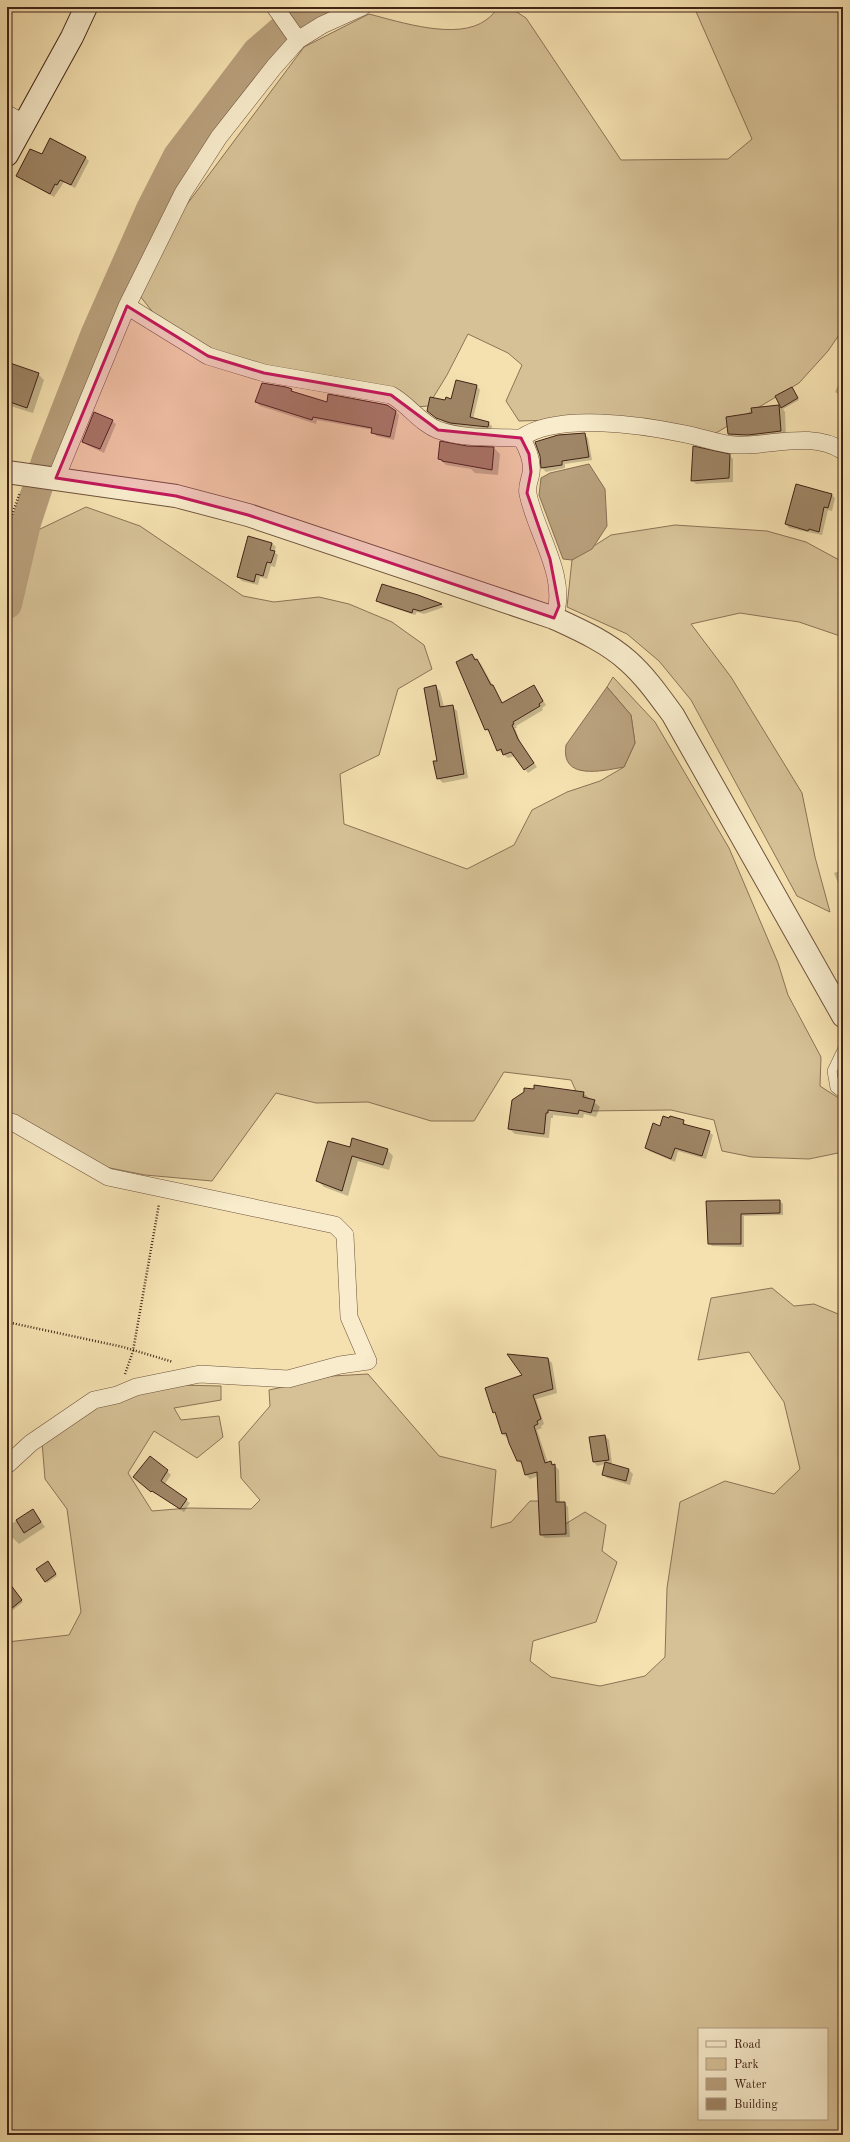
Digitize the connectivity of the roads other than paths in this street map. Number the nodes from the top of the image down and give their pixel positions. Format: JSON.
{"nodes":[{"id":1,"x":86,"y":7,"type":"edge"},
{"id":2,"x":362,"y":7,"type":"edge"},
{"id":3,"x":278,"y":13,"type":"edge"},
{"id":4,"x":296,"y":38,"type":"junction"},
{"id":5,"x":16,"y":119,"type":"edge"},
{"id":6,"x":7,"y":155,"type":"edge"},
{"id":7,"x":127,"y":306,"type":"junction"},
{"id":8,"x":521,"y":438,"type":"junction"},
{"id":9,"x":843,"y":451,"type":"edge"},
{"id":10,"x":15,"y":473,"type":"edge"},
{"id":11,"x":50,"y":478,"type":"junction"},
{"id":12,"x":554,"y":618,"type":"junction"},
{"id":13,"x":843,"y":1016,"type":"edge"},
{"id":14,"x":843,"y":1048,"type":"edge"},
{"id":15,"x":843,"y":1094,"type":"edge"},
{"id":16,"x":7,"y":1121,"type":"edge"},
{"id":17,"x":7,"y":1465,"type":"edge"}],
"edges":[{"from":1,"to":5,"type":"street"},
{"from":2,"to":4,"type":"street"},
{"from":3,"to":4,"type":"street"},
{"from":4,"to":7,"type":"street"},
{"from":5,"to":6,"type":"street"},
{"from":7,"to":8,"type":"street"},
{"from":7,"to":11,"type":"street"},
{"from":8,"to":9,"type":"street"},
{"from":8,"to":12,"type":"street"},
{"from":10,"to":11,"type":"street"},
{"from":11,"to":12,"type":"street"},
{"from":12,"to":13,"type":"street"},
{"from":14,"to":15,"type":"lane"},
{"from":16,"to":17,"type":"street"}]}
